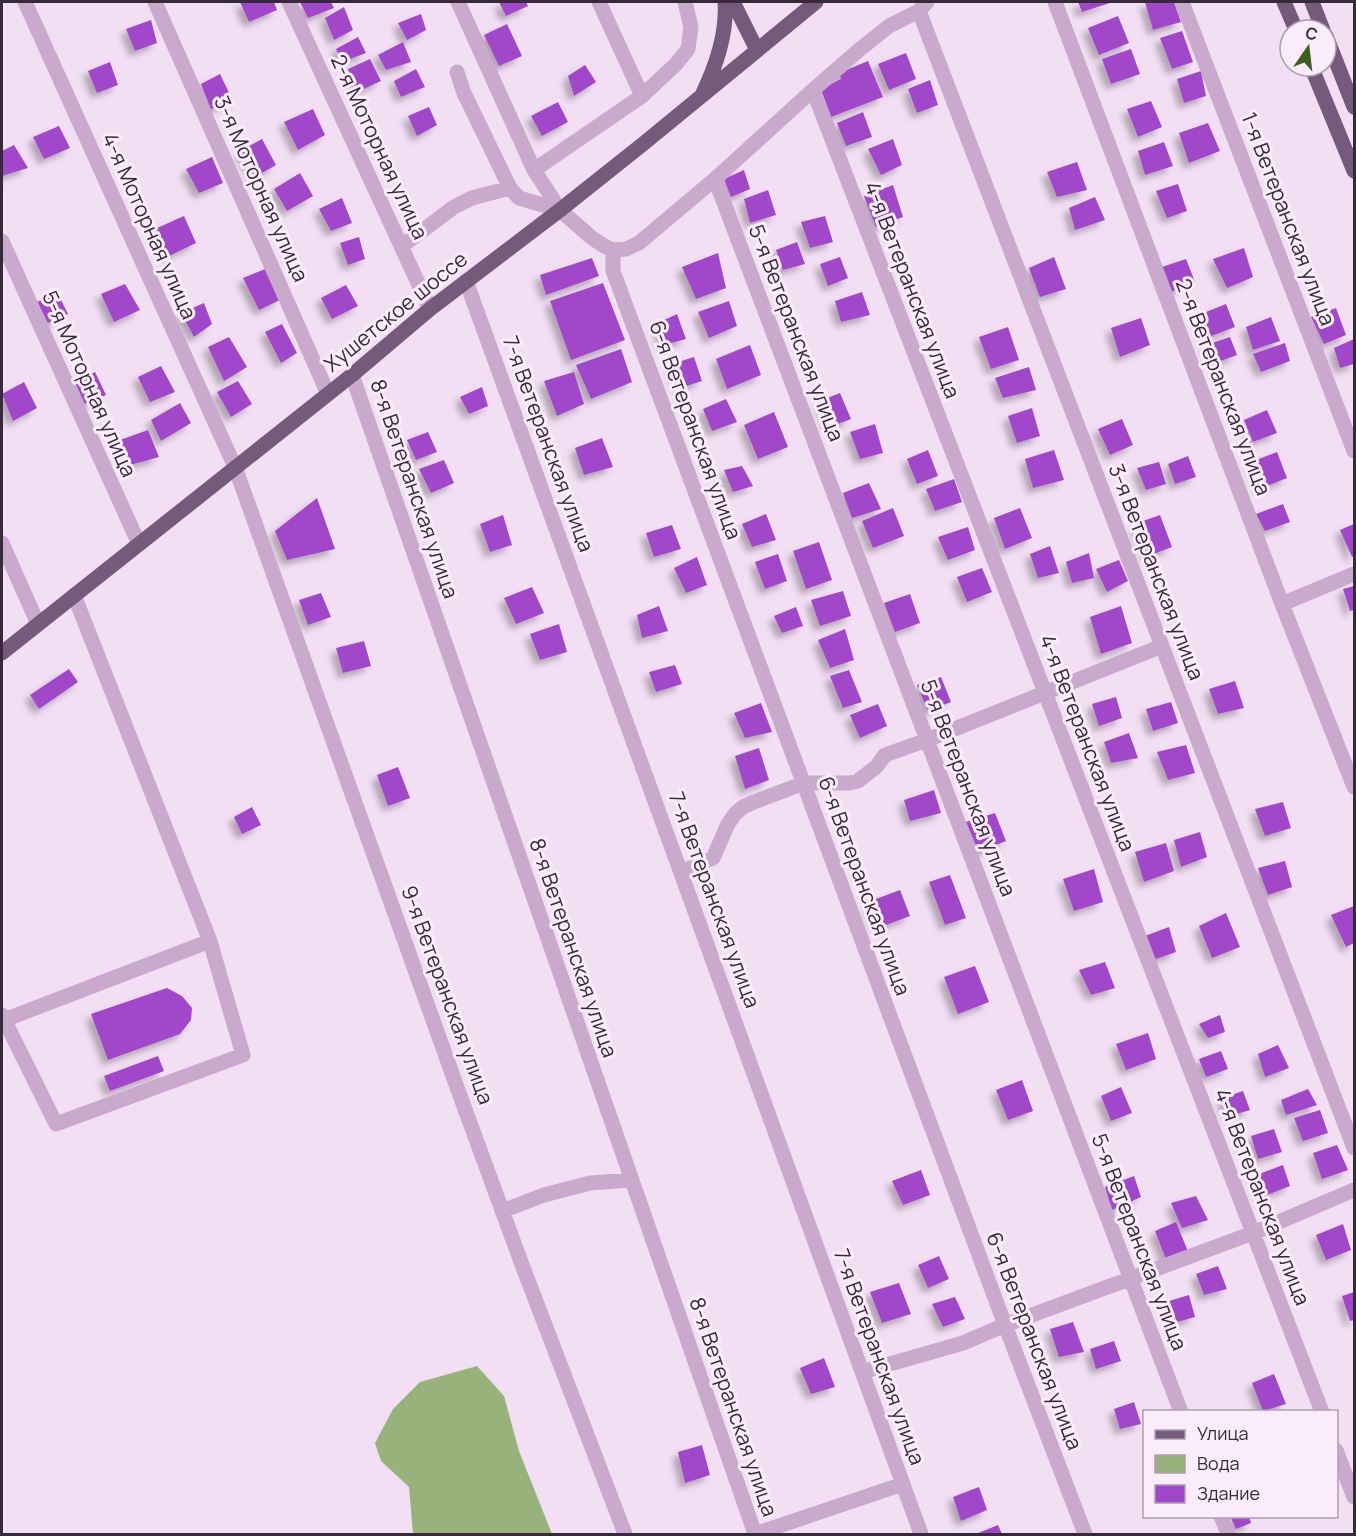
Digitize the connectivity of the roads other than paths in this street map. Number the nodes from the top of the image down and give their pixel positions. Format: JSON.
{"nodes":[{"id":1,"x":25,"y":2,"type":"edge"},
{"id":2,"x":155,"y":2,"type":"edge"},
{"id":3,"x":289,"y":2,"type":"edge"},
{"id":4,"x":458,"y":2,"type":"edge"},
{"id":5,"x":599,"y":2,"type":"edge"},
{"id":6,"x":685,"y":2,"type":"edge"},
{"id":7,"x":725,"y":2,"type":"edge"},
{"id":8,"x":733,"y":2,"type":"edge"},
{"id":9,"x":816,"y":2,"type":"edge"},
{"id":10,"x":1055,"y":2,"type":"edge"},
{"id":11,"x":1182,"y":2,"type":"edge"},
{"id":12,"x":1284,"y":2,"type":"edge"},
{"id":13,"x":1312,"y":2,"type":"edge"},
{"id":14,"x":923,"y":6,"type":"edge"},
{"id":15,"x":1291,"y":18,"type":"edge"},
{"id":16,"x":1318,"y":18,"type":"edge"},
{"id":17,"x":757,"y":50,"type":"junction"},
{"id":18,"x":1338,"y":66,"type":"edge"},
{"id":19,"x":457,"y":72,"type":"dead end"},
{"id":20,"x":1316,"y":78,"type":"edge"},
{"id":21,"x":813,"y":90,"type":"junction"},
{"id":22,"x":701,"y":95,"type":"junction"},
{"id":23,"x":642,"y":96,"type":"junction"},
{"id":24,"x":1354,"y":107,"type":"edge"},
{"id":25,"x":534,"y":170,"type":"junction"},
{"id":26,"x":1354,"y":171,"type":"edge"},
{"id":27,"x":715,"y":179,"type":"junction"},
{"id":28,"x":510,"y":188,"type":"junction"},
{"id":29,"x":560,"y":210,"type":"junction"},
{"id":30,"x":2,"y":241,"type":"edge"},
{"id":31,"x":402,"y":246,"type":"junction"},
{"id":32,"x":613,"y":250,"type":"junction"},
{"id":33,"x":466,"y":281,"type":"junction"},
{"id":34,"x":430,"y":309,"type":"junction"},
{"id":35,"x":352,"y":375,"type":"junction"},
{"id":36,"x":328,"y":394,"type":"junction"},
{"id":37,"x":1354,"y":451,"type":"edge"},
{"id":38,"x":236,"y":468,"type":"junction"},
{"id":39,"x":2,"y":543,"type":"edge"},
{"id":40,"x":139,"y":544,"type":"junction"},
{"id":41,"x":1354,"y":574,"type":"edge"},
{"id":42,"x":74,"y":595,"type":"junction"},
{"id":43,"x":1282,"y":604,"type":"junction"},
{"id":44,"x":38,"y":624,"type":"junction"},
{"id":45,"x":1162,"y":646,"type":"junction"},
{"id":46,"x":2,"y":653,"type":"edge"},
{"id":47,"x":1045,"y":693,"type":"junction"},
{"id":48,"x":927,"y":740,"type":"junction"},
{"id":49,"x":804,"y":783,"type":"junction"},
{"id":50,"x":1354,"y":787,"type":"edge"},
{"id":51,"x":681,"y":872,"type":"junction"},
{"id":52,"x":210,"y":941,"type":"junction"},
{"id":53,"x":3,"y":1018,"type":"edge"},
{"id":54,"x":1354,"y":1148,"type":"edge"},
{"id":55,"x":632,"y":1180,"type":"junction"},
{"id":56,"x":1354,"y":1190,"type":"edge"},
{"id":57,"x":502,"y":1210,"type":"junction"},
{"id":58,"x":1253,"y":1233,"type":"junction"},
{"id":59,"x":1131,"y":1280,"type":"junction"},
{"id":60,"x":1005,"y":1325,"type":"junction"},
{"id":61,"x":862,"y":1372,"type":"junction"},
{"id":62,"x":1180,"y":1410,"type":"edge"},
{"id":63,"x":1321,"y":1410,"type":"edge"},
{"id":64,"x":1338,"y":1455,"type":"edge"},
{"id":65,"x":903,"y":1484,"type":"junction"},
{"id":66,"x":1354,"y":1497,"type":"edge"},
{"id":67,"x":1222,"y":1518,"type":"edge"},
{"id":68,"x":625,"y":1534,"type":"edge"},
{"id":69,"x":755,"y":1534,"type":"edge"},
{"id":70,"x":921,"y":1534,"type":"edge"},
{"id":71,"x":1085,"y":1534,"type":"edge"},
{"id":72,"x":1228,"y":1534,"type":"edge"}],
"edges":[{"from":1,"to":38,"type":"street","name":"4-я Моторная улица"},
{"from":2,"to":36,"type":"street","name":"3-я Моторная улица"},
{"from":3,"to":31,"type":"street","name":"2-я Моторная улица"},
{"from":4,"to":25,"type":"street"},
{"from":5,"to":23,"type":"street"},
{"from":6,"to":23,"type":"street"},
{"from":7,"to":22,"type":"main road"},
{"from":8,"to":17,"type":"main road"},
{"from":9,"to":17,"type":"main road","name":"Хушетское шоссе"},
{"from":10,"to":43,"type":"street","name":"2-я Ветеранская улица"},
{"from":11,"to":37,"type":"street","name":"1-я Ветеранская улица"},
{"from":12,"to":15,"type":"main road"},
{"from":13,"to":16,"type":"main road"},
{"from":14,"to":21,"type":"street"},
{"from":14,"to":45,"type":"street","name":"3-я Ветеранская улица"},
{"from":17,"to":22,"type":"main road","name":"Хушетское шоссе"},
{"from":18,"to":24,"type":"main road"},
{"from":19,"to":28,"type":"street"},
{"from":20,"to":26,"type":"main road"},
{"from":21,"to":27,"type":"street"},
{"from":21,"to":47,"type":"street","name":"4-я Ветеранская улица"},
{"from":22,"to":29,"type":"main road","name":"Хушетское шоссе"},
{"from":23,"to":25,"type":"street"},
{"from":25,"to":29,"type":"street"},
{"from":27,"to":32,"type":"street"},
{"from":27,"to":48,"type":"street","name":"5-я Ветеранская улица"},
{"from":28,"to":29,"type":"street"},
{"from":28,"to":31,"type":"street"},
{"from":29,"to":32,"type":"street"},
{"from":29,"to":33,"type":"main road","name":"Хушетское шоссе"},
{"from":30,"to":40,"type":"street","name":"5-я Моторная улица"},
{"from":31,"to":34,"type":"street","name":"2-я Моторная улица"},
{"from":32,"to":49,"type":"street","name":"6-я Ветеранская улица"},
{"from":33,"to":34,"type":"main road","name":"Хушетское шоссе"},
{"from":33,"to":51,"type":"street","name":"7-я Ветеранская улица"},
{"from":34,"to":35,"type":"main road","name":"Хушетское шоссе"},
{"from":35,"to":36,"type":"main road","name":"Хушетское шоссе"},
{"from":35,"to":55,"type":"street","name":"8-я Ветеранская улица"},
{"from":36,"to":38,"type":"main road","name":"Хушетское шоссе"},
{"from":38,"to":40,"type":"main road","name":"Хушетское шоссе"},
{"from":38,"to":57,"type":"street","name":"9-я Ветеранская улица"},
{"from":39,"to":44,"type":"street"},
{"from":40,"to":42,"type":"main road","name":"Хушетское шоссе"},
{"from":41,"to":43,"type":"street"},
{"from":42,"to":44,"type":"main road","name":"Хушетское шоссе"},
{"from":42,"to":52,"type":"street"},
{"from":43,"to":50,"type":"street","name":"2-я Ветеранская улица"},
{"from":44,"to":46,"type":"main road","name":"Хушетское шоссе"},
{"from":45,"to":47,"type":"street"},
{"from":45,"to":54,"type":"street","name":"3-я Ветеранская улица"},
{"from":47,"to":48,"type":"street"},
{"from":47,"to":58,"type":"street","name":"4-я Ветеранская улица"},
{"from":48,"to":49,"type":"street"},
{"from":48,"to":59,"type":"street","name":"5-я Ветеранская улица"},
{"from":49,"to":51,"type":"street"},
{"from":49,"to":60,"type":"street","name":"6-я Ветеранская улица"},
{"from":51,"to":61,"type":"street","name":"7-я Ветеранская улица"},
{"from":52,"to":53,"type":"street"},
{"from":52,"to":53,"type":"street"},
{"from":55,"to":57,"type":"street"},
{"from":55,"to":69,"type":"street","name":"8-я Ветеранская улица"},
{"from":56,"to":58,"type":"street"},
{"from":57,"to":68,"type":"street","name":"9-я Ветеранская улица"},
{"from":58,"to":59,"type":"street"},
{"from":58,"to":63,"type":"street","name":"4-я Ветеранская улица"},
{"from":59,"to":60,"type":"street"},
{"from":59,"to":62,"type":"street","name":"5-я Ветеранская улица"},
{"from":60,"to":61,"type":"street"},
{"from":60,"to":71,"type":"street","name":"6-я Ветеранская улица"},
{"from":61,"to":65,"type":"street","name":"7-я Ветеранская улица"},
{"from":64,"to":66,"type":"street"},
{"from":65,"to":69,"type":"street"},
{"from":65,"to":70,"type":"street","name":"7-я Ветеранская улица"},
{"from":67,"to":72,"type":"street"}]}
